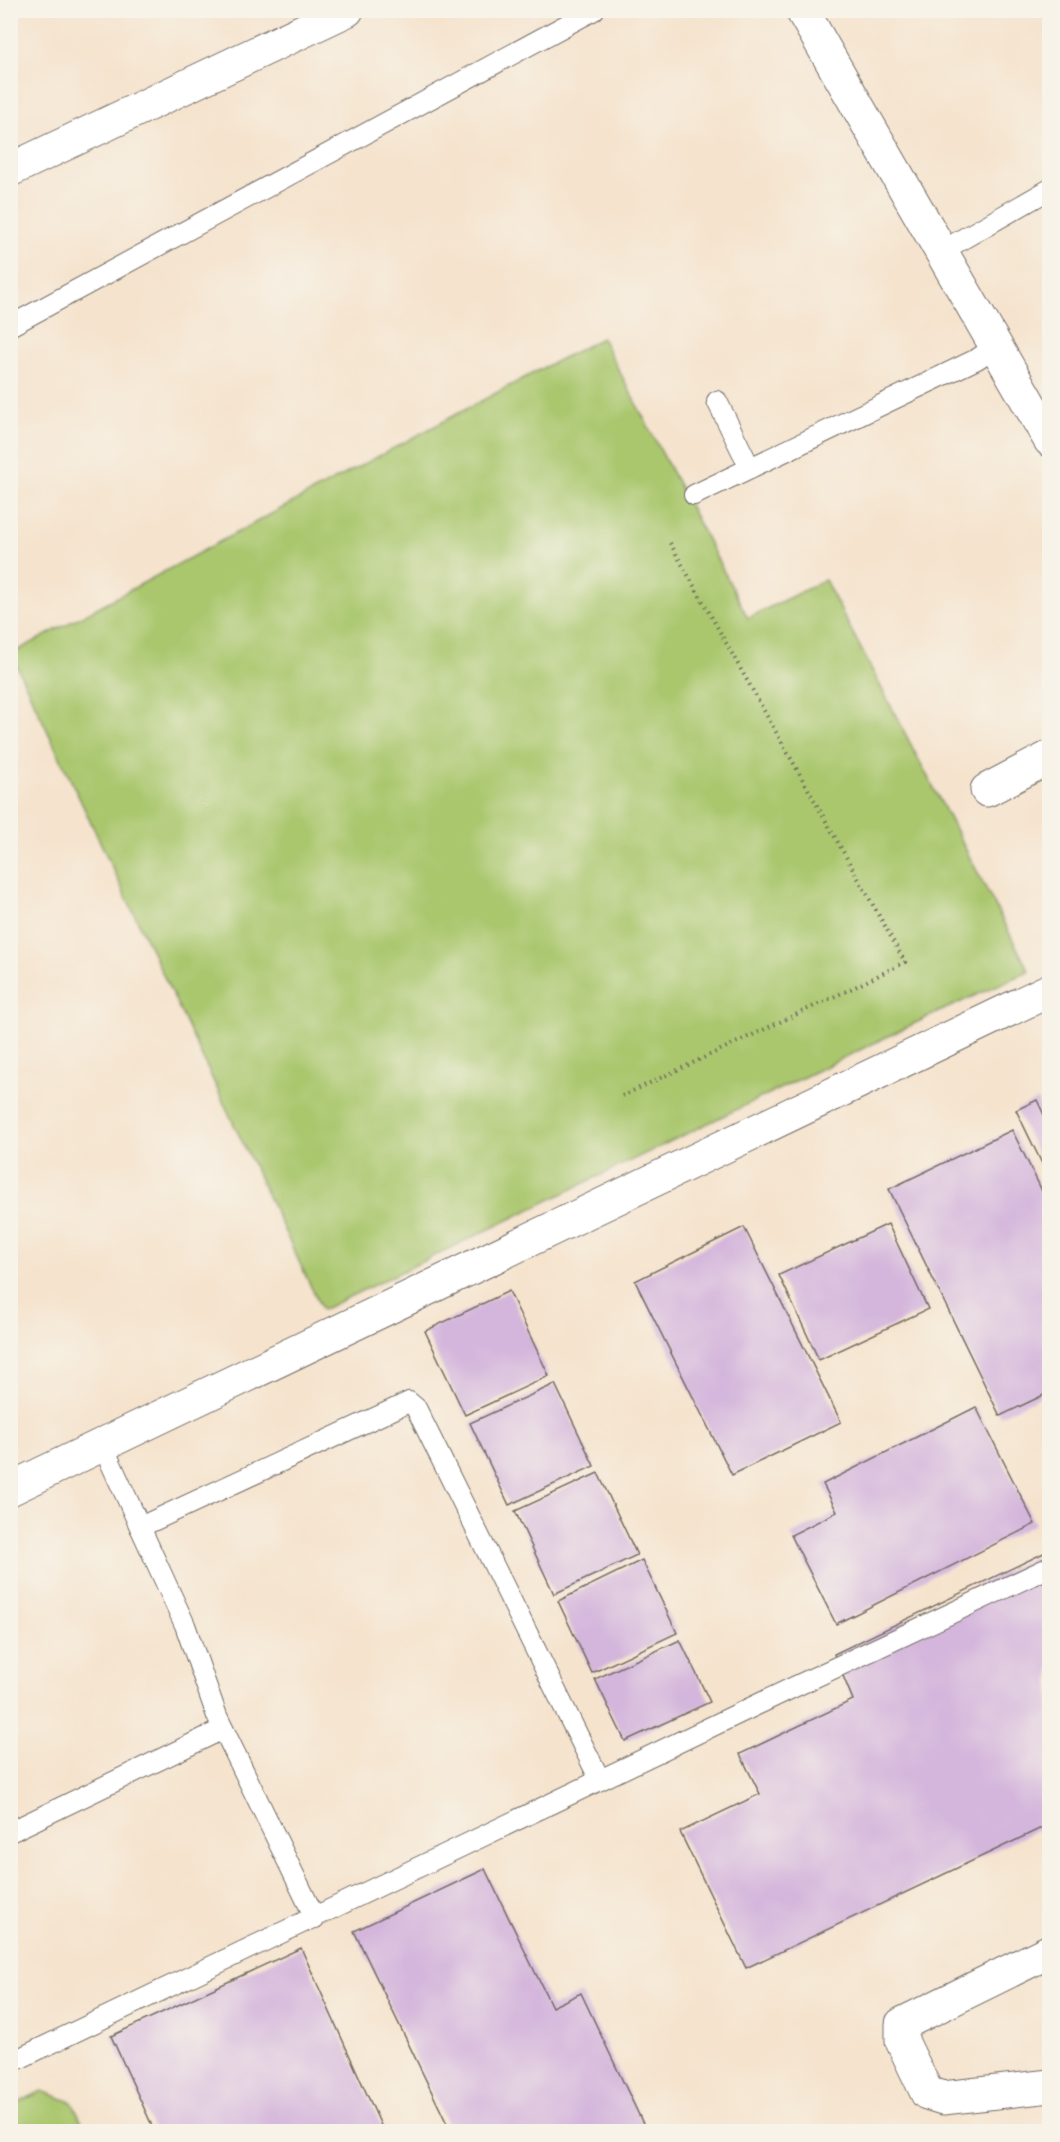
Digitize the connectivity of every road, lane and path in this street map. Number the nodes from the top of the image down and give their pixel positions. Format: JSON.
{"nodes":[{"id":1,"x":347,"y":10,"type":"edge"},
{"id":2,"x":594,"y":10,"type":"edge"},
{"id":3,"x":802,"y":10,"type":"edge"},
{"id":4,"x":10,"y":170,"type":"edge"},
{"id":5,"x":1050,"y":189,"type":"edge"},
{"id":6,"x":939,"y":252,"type":"junction"},
{"id":7,"x":10,"y":326,"type":"edge"},
{"id":8,"x":995,"y":347,"type":"junction"},
{"id":9,"x":717,"y":401,"type":"dead end"},
{"id":10,"x":1050,"y":440,"type":"edge"},
{"id":11,"x":750,"y":468,"type":"junction"},
{"id":12,"x":694,"y":495,"type":"dead end"},
{"id":13,"x":670,"y":543,"type":"dead end"},
{"id":14,"x":1050,"y":757,"type":"edge"},
{"id":15,"x":987,"y":790,"type":"dead end"},
{"id":16,"x":1050,"y":990,"type":"edge"},
{"id":17,"x":622,"y":1096,"type":"dead end"},
{"id":18,"x":102,"y":1444,"type":"junction"},
{"id":19,"x":10,"y":1489,"type":"edge"},
{"id":20,"x":140,"y":1527,"type":"junction"},
{"id":21,"x":1050,"y":1567,"type":"edge"},
{"id":22,"x":223,"y":1729,"type":"junction"},
{"id":23,"x":600,"y":1780,"type":"junction"},
{"id":24,"x":10,"y":1832,"type":"edge"},
{"id":25,"x":315,"y":1918,"type":"junction"},
{"id":26,"x":1050,"y":1951,"type":"edge"},
{"id":27,"x":10,"y":2063,"type":"edge"},
{"id":28,"x":1050,"y":2086,"type":"edge"}],
"edges":[{"from":1,"to":4,"type":"street"},
{"from":2,"to":7,"type":"lane"},
{"from":3,"to":6,"type":"street"},
{"from":5,"to":6,"type":"lane"},
{"from":6,"to":8,"type":"street"},
{"from":8,"to":10,"type":"street"},
{"from":8,"to":11,"type":"lane"},
{"from":9,"to":11,"type":"lane"},
{"from":11,"to":12,"type":"lane"},
{"from":13,"to":17,"type":"path"},
{"from":14,"to":15,"type":"street"},
{"from":16,"to":18,"type":"street"},
{"from":18,"to":19,"type":"street"},
{"from":18,"to":20,"type":"lane"},
{"from":20,"to":22,"type":"lane"},
{"from":20,"to":23,"type":"lane"},
{"from":21,"to":23,"type":"lane"},
{"from":22,"to":24,"type":"lane"},
{"from":22,"to":25,"type":"lane"},
{"from":23,"to":25,"type":"lane"},
{"from":25,"to":27,"type":"lane"},
{"from":26,"to":28,"type":"street"}]}
